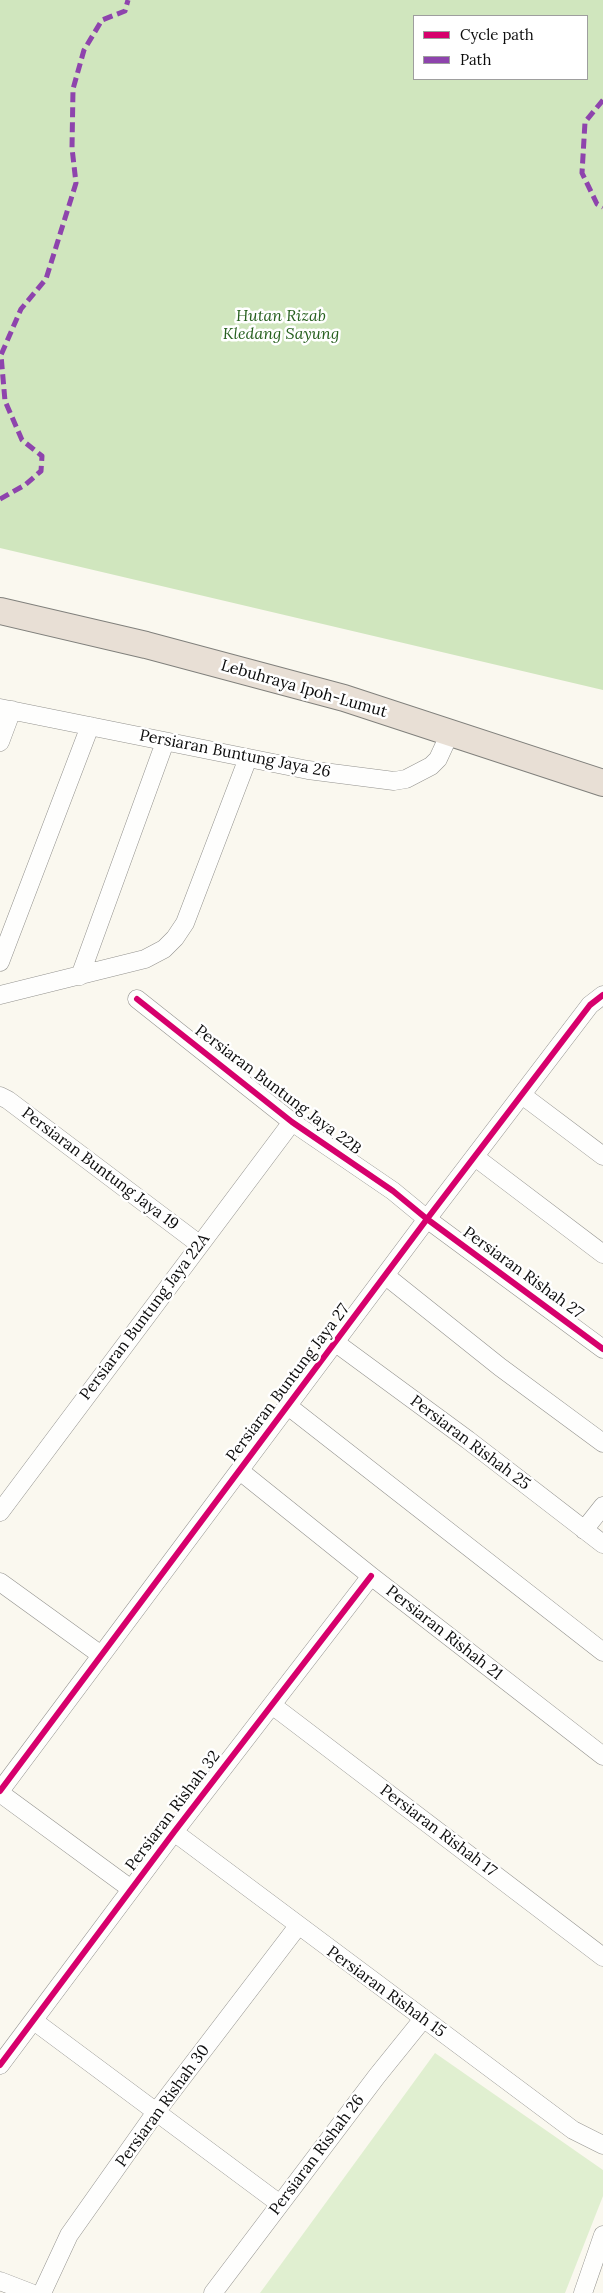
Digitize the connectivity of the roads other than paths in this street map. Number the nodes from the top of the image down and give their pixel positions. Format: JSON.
{"nodes":[{"id":1,"x":0,"y":611,"type":"edge"},
{"id":2,"x":6,"y":709,"type":"edge"},
{"id":3,"x":90,"y":726,"type":"junction"},
{"id":4,"x":450,"y":733,"type":"junction"},
{"id":5,"x":0,"y":742,"type":"edge"},
{"id":6,"x":165,"y":742,"type":"junction"},
{"id":7,"x":248,"y":758,"type":"junction"},
{"id":8,"x":603,"y":783,"type":"edge"},
{"id":9,"x":0,"y":962,"type":"edge"},
{"id":10,"x":80,"y":976,"type":"junction"},
{"id":11,"x":0,"y":995,"type":"edge"},
{"id":12,"x":603,"y":995,"type":"edge"},
{"id":13,"x":137,"y":999,"type":"dead end"},
{"id":14,"x":522,"y":1095,"type":"junction"},
{"id":15,"x":0,"y":1096,"type":"edge"},
{"id":16,"x":292,"y":1122,"type":"junction"},
{"id":17,"x":603,"y":1156,"type":"edge"},
{"id":18,"x":475,"y":1157,"type":"junction"},
{"id":19,"x":427,"y":1219,"type":"junction"},
{"id":20,"x":200,"y":1244,"type":"junction"},
{"id":21,"x":603,"y":1254,"type":"edge"},
{"id":22,"x":386,"y":1276,"type":"junction"},
{"id":23,"x":336,"y":1343,"type":"junction"},
{"id":24,"x":603,"y":1349,"type":"edge"},
{"id":25,"x":288,"y":1406,"type":"junction"},
{"id":26,"x":603,"y":1443,"type":"edge"},
{"id":27,"x":240,"y":1470,"type":"junction"},
{"id":28,"x":603,"y":1506,"type":"edge"},
{"id":29,"x":0,"y":1512,"type":"edge"},
{"id":30,"x":584,"y":1530,"type":"junction"},
{"id":31,"x":603,"y":1544,"type":"edge"},
{"id":32,"x":371,"y":1576,"type":"junction"},
{"id":33,"x":0,"y":1582,"type":"edge"},
{"id":34,"x":603,"y":1652,"type":"edge"},
{"id":35,"x":101,"y":1655,"type":"junction"},
{"id":36,"x":272,"y":1706,"type":"junction"},
{"id":37,"x":603,"y":1756,"type":"edge"},
{"id":38,"x":0,"y":1790,"type":"edge"},
{"id":39,"x":174,"y":1832,"type":"junction"},
{"id":40,"x":131,"y":1889,"type":"junction"},
{"id":41,"x":298,"y":1926,"type":"junction"},
{"id":42,"x":603,"y":1957,"type":"edge"},
{"id":43,"x":423,"y":2018,"type":"junction"},
{"id":44,"x":34,"y":2021,"type":"junction"},
{"id":45,"x":0,"y":2065,"type":"edge"},
{"id":46,"x":156,"y":2112,"type":"junction"},
{"id":47,"x":603,"y":2145,"type":"edge"},
{"id":48,"x":280,"y":2204,"type":"junction"},
{"id":49,"x":603,"y":2235,"type":"edge"},
{"id":50,"x":0,"y":2281,"type":"edge"},
{"id":51,"x":30,"y":2293,"type":"edge"},
{"id":52,"x":42,"y":2293,"type":"edge"},
{"id":53,"x":213,"y":2293,"type":"edge"},
{"id":54,"x":583,"y":2293,"type":"edge"}],
"edges":[{"from":1,"to":4,"type":"highway","name":"Lebuhraya Ipoh-Lumut"},
{"from":2,"to":3,"type":"street","name":"Persiaran Buntung Jaya 26"},
{"from":2,"to":5,"type":"street"},
{"from":3,"to":6,"type":"street","name":"Persiaran Buntung Jaya 26"},
{"from":3,"to":9,"type":"street"},
{"from":4,"to":7,"type":"street","name":"Persiaran Buntung Jaya 26"},
{"from":4,"to":8,"type":"highway","name":"Lebuhraya Ipoh-Lumut"},
{"from":6,"to":7,"type":"street","name":"Persiaran Buntung Jaya 26"},
{"from":6,"to":10,"type":"street"},
{"from":7,"to":10,"type":"street"},
{"from":10,"to":11,"type":"street"},
{"from":12,"to":14,"type":"street","name":"Persiaran Buntung Jaya 27"},
{"from":13,"to":16,"type":"street","name":"Persiaran Buntung Jaya 22B"},
{"from":14,"to":17,"type":"street"},
{"from":14,"to":18,"type":"street","name":"Persiaran Buntung Jaya 27"},
{"from":15,"to":20,"type":"street","name":"Persiaran Buntung Jaya 19"},
{"from":16,"to":19,"type":"street","name":"Persiaran Buntung Jaya 22B"},
{"from":16,"to":20,"type":"street","name":"Persiaran Buntung Jaya 22A"},
{"from":18,"to":19,"type":"street","name":"Persiaran Buntung Jaya 27"},
{"from":18,"to":21,"type":"street"},
{"from":19,"to":22,"type":"street","name":"Persiaran Buntung Jaya 27"},
{"from":19,"to":24,"type":"street","name":"Persiaran Rishah 27"},
{"from":20,"to":29,"type":"street","name":"Persiaran Buntung Jaya 22A"},
{"from":22,"to":23,"type":"street","name":"Persiaran Buntung Jaya 27"},
{"from":22,"to":26,"type":"street"},
{"from":23,"to":25,"type":"street","name":"Persiaran Buntung Jaya 27"},
{"from":23,"to":30,"type":"street","name":"Persiaran Rishah 25"},
{"from":25,"to":27,"type":"street","name":"Persiaran Buntung Jaya 27"},
{"from":25,"to":34,"type":"street"},
{"from":27,"to":32,"type":"street","name":"Persiaran Rishah 21"},
{"from":27,"to":35,"type":"street","name":"Persiaran Buntung Jaya 27"},
{"from":28,"to":30,"type":"street"},
{"from":30,"to":31,"type":"street","name":"Persiaran Rishah 25"},
{"from":32,"to":36,"type":"street","name":"Persiaran Rishah 32"},
{"from":32,"to":37,"type":"street","name":"Persiaran Rishah 21"},
{"from":33,"to":35,"type":"street"},
{"from":35,"to":38,"type":"street","name":"Persiaran Buntung Jaya 27"},
{"from":36,"to":39,"type":"street","name":"Persiaran Rishah 32"},
{"from":36,"to":42,"type":"street","name":"Persiaran Rishah 17"},
{"from":38,"to":40,"type":"street"},
{"from":39,"to":40,"type":"street","name":"Persiaran Rishah 32"},
{"from":39,"to":41,"type":"street","name":"Persiaran Rishah 15"},
{"from":40,"to":44,"type":"street","name":"Persiaran Rishah 32"},
{"from":41,"to":43,"type":"street","name":"Persiaran Rishah 15"},
{"from":41,"to":46,"type":"street","name":"Persiaran Rishah 30"},
{"from":43,"to":47,"type":"street","name":"Persiaran Rishah 15"},
{"from":43,"to":48,"type":"street","name":"Persiaran Rishah 26"},
{"from":44,"to":45,"type":"street","name":"Persiaran Rishah 32"},
{"from":44,"to":46,"type":"street"},
{"from":46,"to":48,"type":"street"},
{"from":46,"to":52,"type":"street","name":"Persiaran Rishah 30"},
{"from":48,"to":53,"type":"street","name":"Persiaran Rishah 26"},
{"from":49,"to":54,"type":"street"},
{"from":50,"to":51,"type":"street"}]}
